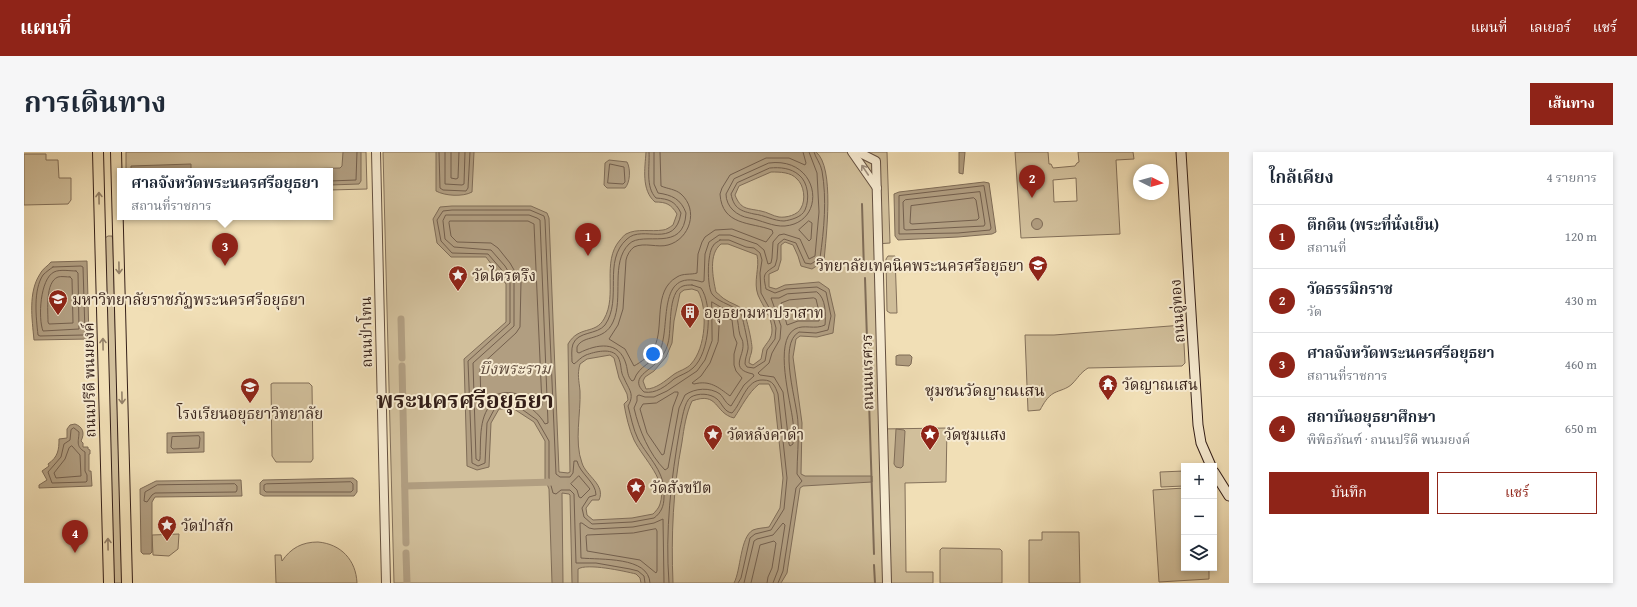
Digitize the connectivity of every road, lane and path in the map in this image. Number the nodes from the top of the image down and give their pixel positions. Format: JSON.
{"nodes":[{"id":1,"x":98,"y":152,"type":"edge"},
{"id":2,"x":116,"y":152,"type":"edge"},
{"id":3,"x":376,"y":152,"type":"edge"},
{"id":4,"x":852,"y":152,"type":"edge"},
{"id":5,"x":858,"y":152,"type":"edge"},
{"id":6,"x":1181,"y":152,"type":"edge"},
{"id":7,"x":877,"y":189,"type":"junction"},
{"id":8,"x":117,"y":194,"type":"edge"},
{"id":9,"x":118,"y":220,"type":"edge"},
{"id":10,"x":118,"y":236,"type":"junction"},
{"id":11,"x":100,"y":237,"type":"junction"},
{"id":12,"x":1209,"y":463,"type":"edge"},
{"id":13,"x":1217,"y":477,"type":"edge"},
{"id":14,"x":1229,"y":496,"type":"edge"},
{"id":15,"x":109,"y":583,"type":"edge"},
{"id":16,"x":127,"y":583,"type":"edge"},
{"id":17,"x":386,"y":583,"type":"edge"},
{"id":18,"x":886,"y":583,"type":"edge"}],
"edges":[{"from":1,"to":2,"type":"main road"},
{"from":11,"to":1,"type":"main road","name":"ถนนปรีดี พนมยงค์","one_way":true},
{"from":2,"to":8,"type":"main road"},
{"from":3,"to":17,"type":"street","name":"ถนนป่าโทน"},
{"from":7,"to":4,"type":"street","one_way":true},
{"from":5,"to":7,"type":"street","name":"ถนนนเรศวร"},
{"from":6,"to":12,"type":"main road","name":"ถนนอู่ทอง"},
{"from":7,"to":18,"type":"street","name":"ถนนนเรศวร"},
{"from":9,"to":10,"type":"main road"},
{"from":10,"to":11,"type":"main road"},
{"from":10,"to":16,"type":"main road","one_way":true},
{"from":15,"to":11,"type":"main road","name":"ถนนปรีดี พนมยงค์","one_way":true},
{"from":13,"to":14,"type":"main road"}]}
